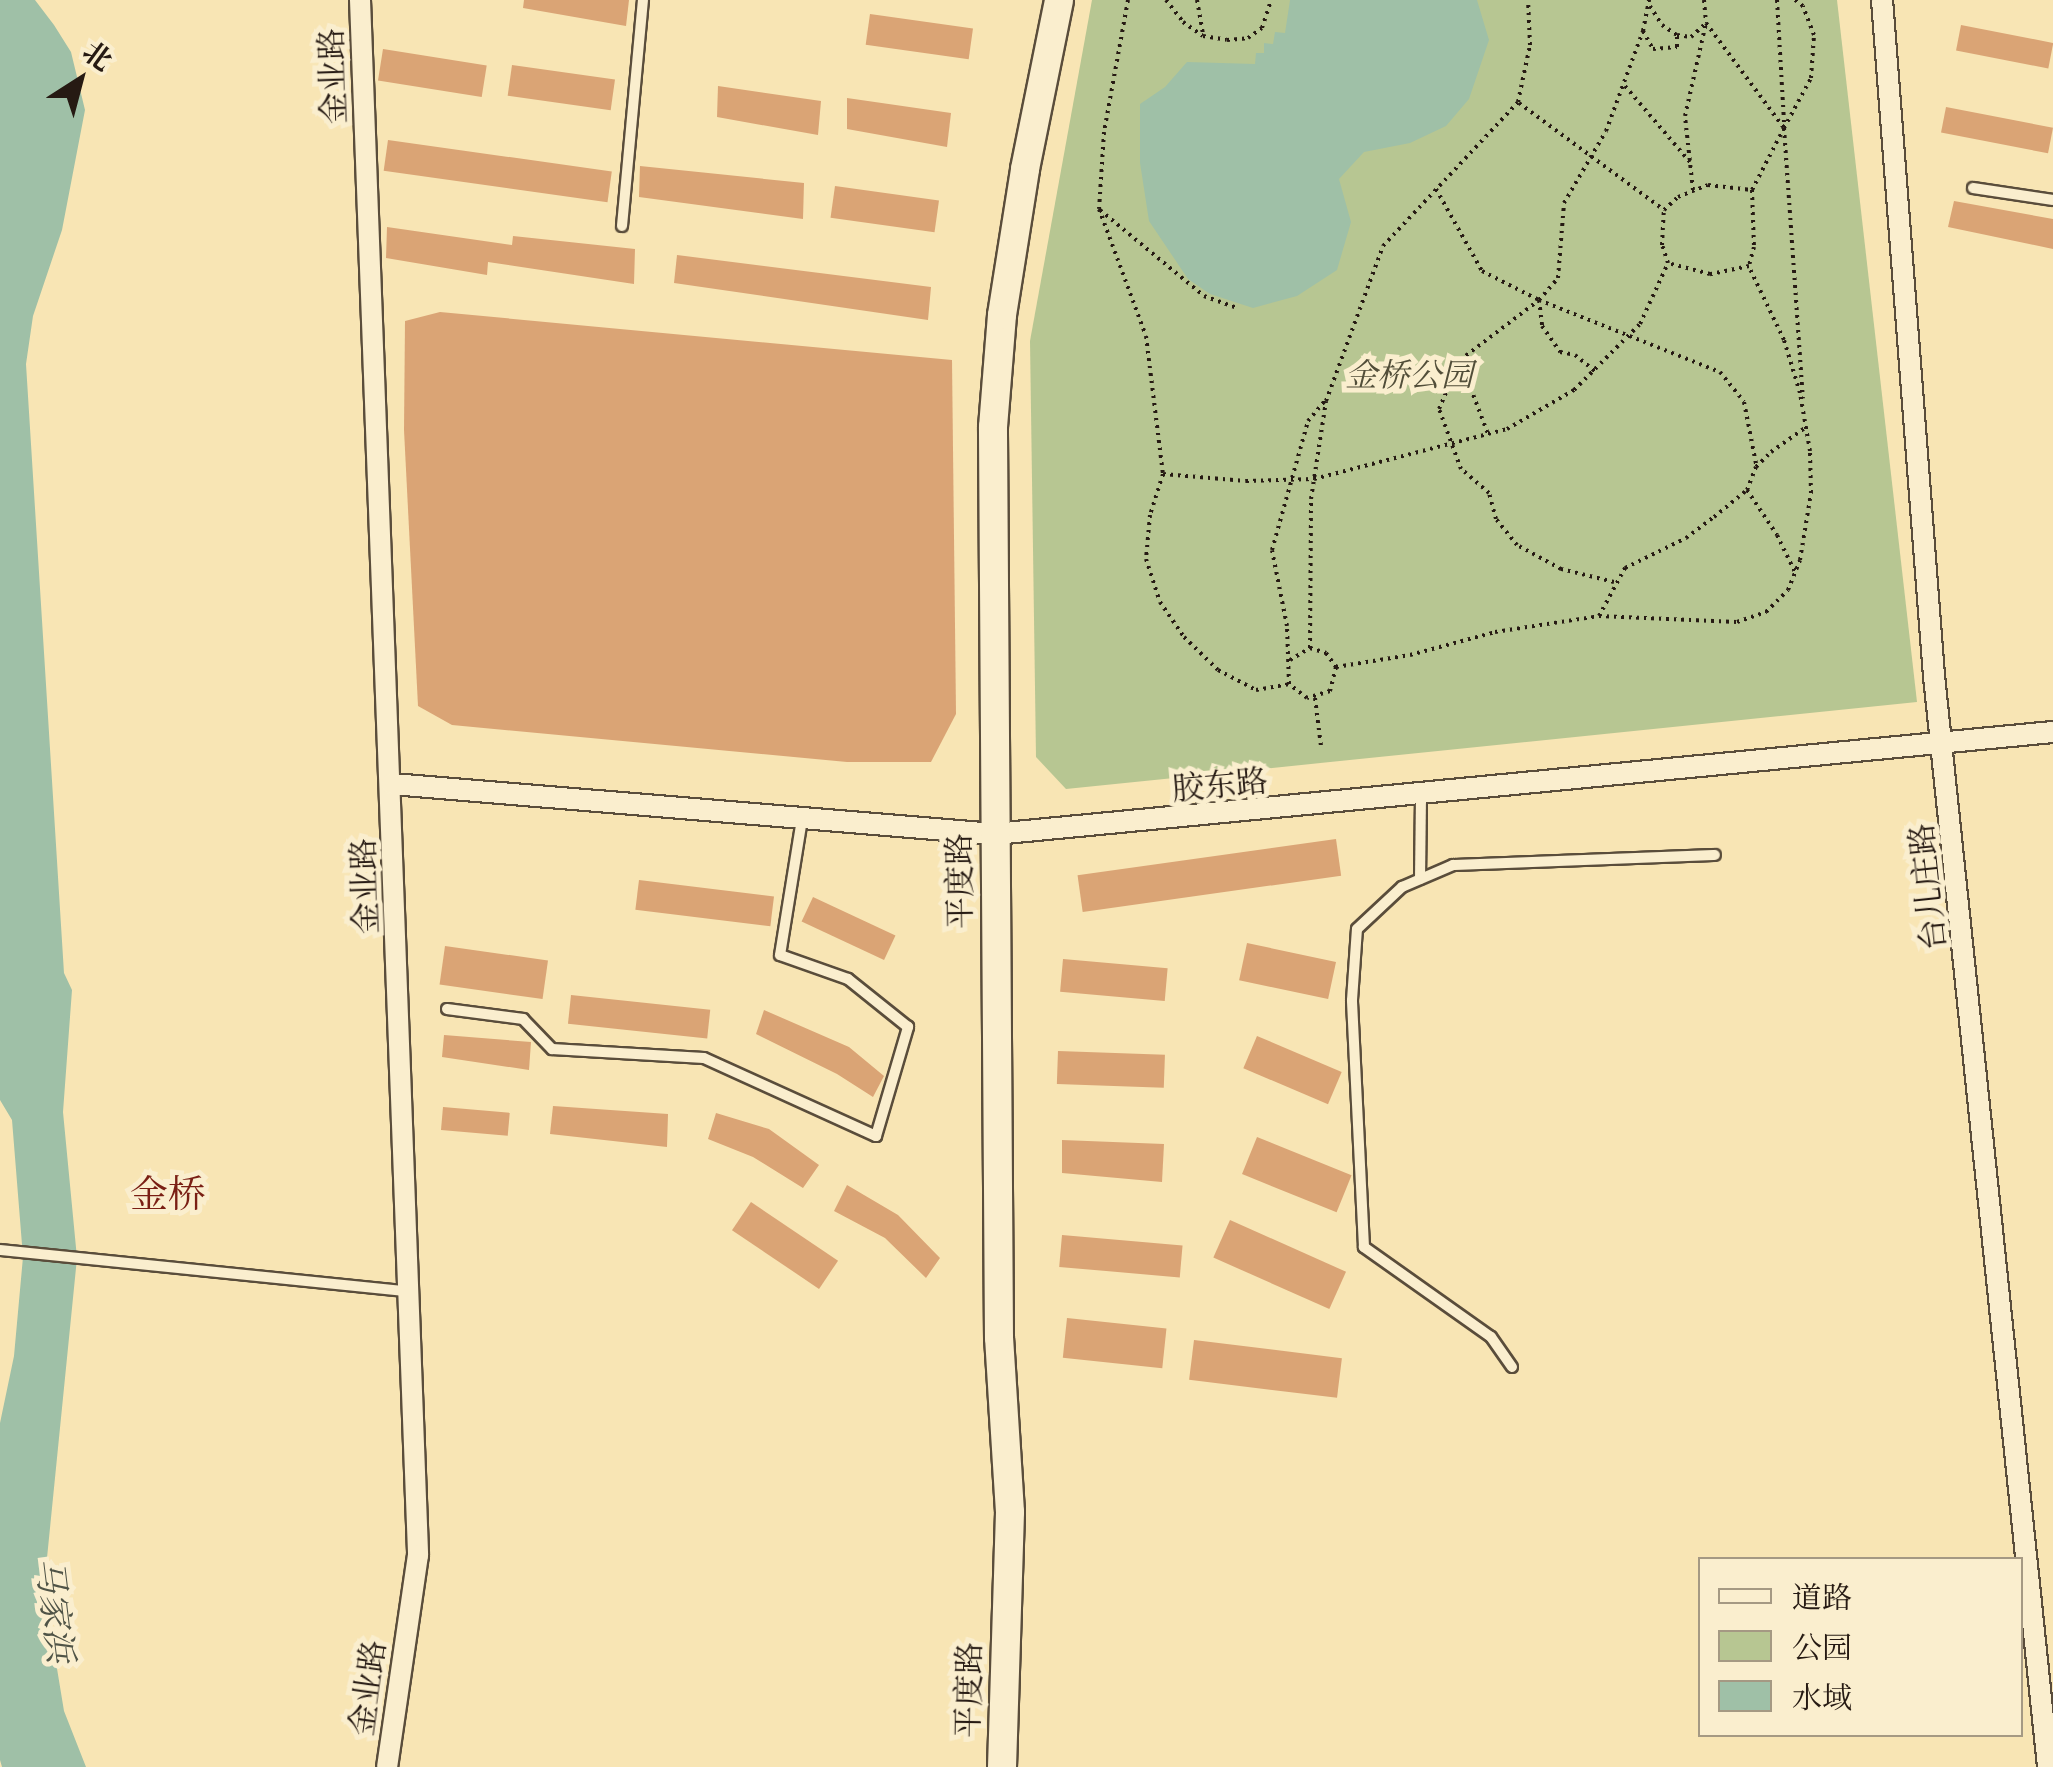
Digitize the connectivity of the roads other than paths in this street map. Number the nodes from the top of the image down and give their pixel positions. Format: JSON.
{"nodes":[{"id":1,"x":360,"y":0,"type":"edge"},
{"id":2,"x":643,"y":0,"type":"edge"},
{"id":3,"x":1059,"y":0,"type":"edge"},
{"id":4,"x":1882,"y":0,"type":"edge"},
{"id":5,"x":1973,"y":188,"type":"dead end"},
{"id":6,"x":2053,"y":200,"type":"edge"},
{"id":7,"x":622,"y":226,"type":"dead end"},
{"id":8,"x":2053,"y":732,"type":"edge"},
{"id":9,"x":1943,"y":743,"type":"junction"},
{"id":10,"x":392,"y":784,"type":"junction"},
{"id":11,"x":1421,"y":794,"type":"junction"},
{"id":12,"x":802,"y":819,"type":"junction"},
{"id":13,"x":995,"y":834,"type":"junction"},
{"id":14,"x":1715,"y":855,"type":"dead end"},
{"id":15,"x":1420,"y":879,"type":"junction"},
{"id":16,"x":446,"y":1009,"type":"dead end"},
{"id":17,"x":4,"y":1251,"type":"edge"},
{"id":18,"x":410,"y":1292,"type":"junction"},
{"id":19,"x":1512,"y":1367,"type":"dead end"},
{"id":20,"x":387,"y":1767,"type":"edge"},
{"id":21,"x":1002,"y":1767,"type":"edge"},
{"id":22,"x":2048,"y":1767,"type":"edge"}],
"edges":[{"from":1,"to":10,"type":"street","name":"金业路"},
{"from":2,"to":7,"type":"lane"},
{"from":3,"to":13,"type":"street","name":"平度路"},
{"from":4,"to":9,"type":"street","name":"台儿庄路"},
{"from":5,"to":6,"type":"lane"},
{"from":8,"to":9,"type":"street","name":"胶东路"},
{"from":9,"to":11,"type":"street","name":"胶东路"},
{"from":9,"to":22,"type":"street","name":"台儿庄路"},
{"from":10,"to":12,"type":"street","name":"胶东路"},
{"from":10,"to":18,"type":"street","name":"金业路"},
{"from":11,"to":13,"type":"street","name":"胶东路"},
{"from":11,"to":15,"type":"lane"},
{"from":12,"to":13,"type":"street","name":"胶东路"},
{"from":12,"to":16,"type":"lane"},
{"from":13,"to":21,"type":"street","name":"平度路"},
{"from":14,"to":15,"type":"lane"},
{"from":15,"to":19,"type":"lane"},
{"from":17,"to":18,"type":"lane"},
{"from":18,"to":20,"type":"street","name":"金业路"}]}
